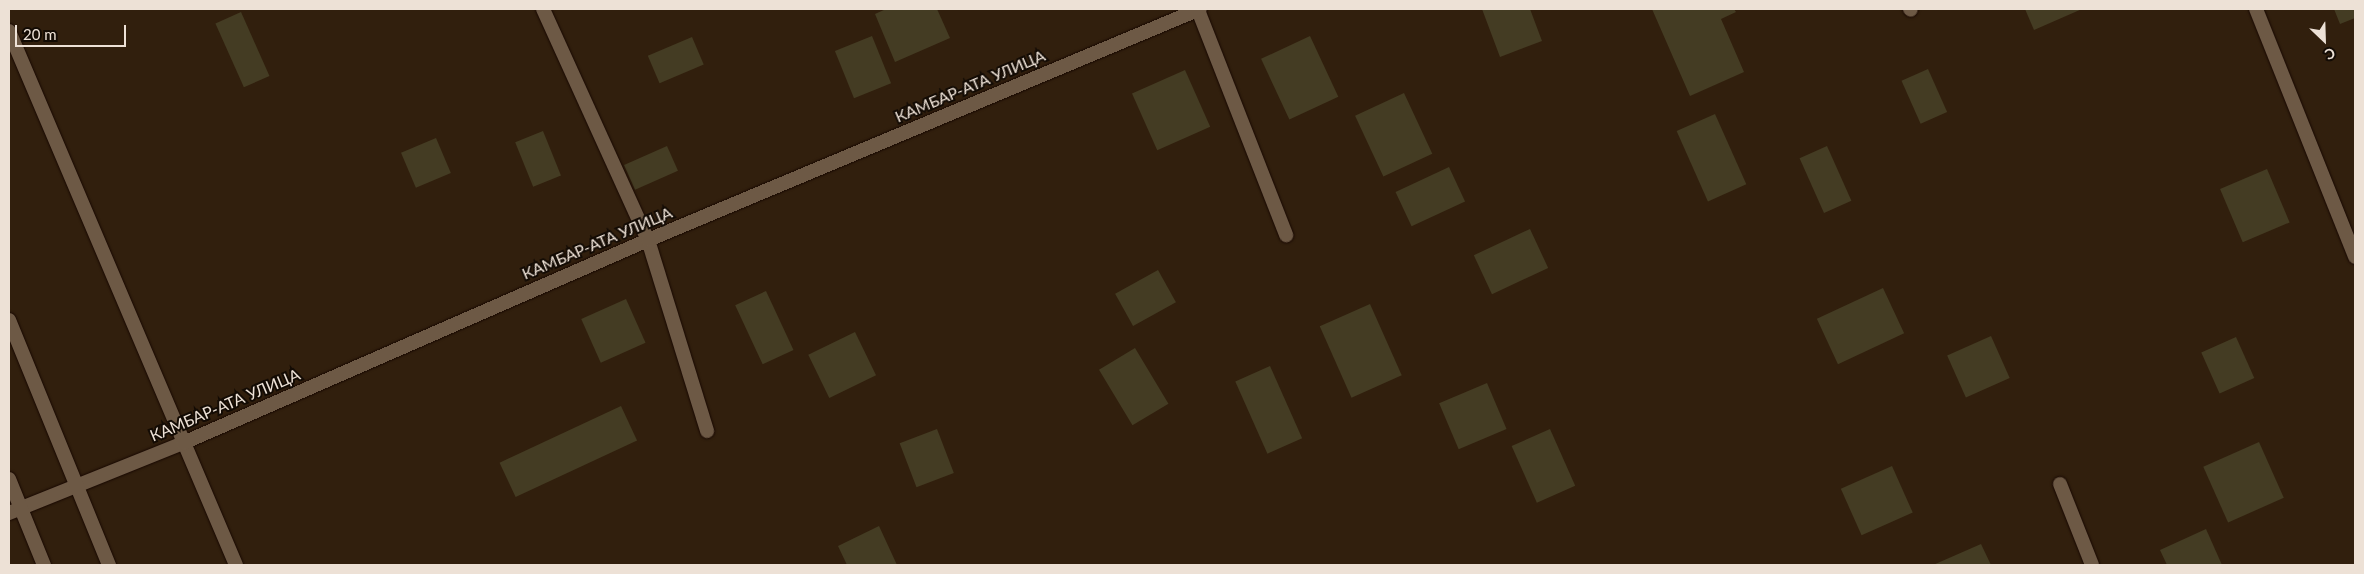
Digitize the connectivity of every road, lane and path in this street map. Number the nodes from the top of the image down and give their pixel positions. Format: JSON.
{"nodes":[{"id":1,"x":543,"y":9,"type":"edge"},
{"id":2,"x":1199,"y":9,"type":"edge"},
{"id":3,"x":2256,"y":9,"type":"edge"},
{"id":4,"x":1179,"y":13,"type":"edge"},
{"id":5,"x":9,"y":31,"type":"edge"},
{"id":6,"x":1286,"y":235,"type":"dead end"},
{"id":7,"x":648,"y":240,"type":"junction"},
{"id":8,"x":2355,"y":257,"type":"edge"},
{"id":9,"x":9,"y":320,"type":"edge"},
{"id":10,"x":707,"y":431,"type":"dead end"},
{"id":11,"x":183,"y":443,"type":"junction"},
{"id":12,"x":9,"y":480,"type":"edge"},
{"id":13,"x":2060,"y":484,"type":"dead end"},
{"id":14,"x":76,"y":485,"type":"junction"},
{"id":15,"x":15,"y":510,"type":"edge"},
{"id":16,"x":44,"y":565,"type":"edge"},
{"id":17,"x":109,"y":565,"type":"edge"},
{"id":18,"x":236,"y":565,"type":"edge"},
{"id":19,"x":2092,"y":565,"type":"edge"}],
"edges":[{"from":1,"to":7,"type":"street"},
{"from":2,"to":4,"type":"street","name":"КАМБАР-АТА УЛИЦА"},
{"from":2,"to":6,"type":"street"},
{"from":3,"to":8,"type":"street"},
{"from":4,"to":7,"type":"street","name":"КАМБАР-АТА УЛИЦА"},
{"from":5,"to":11,"type":"street"},
{"from":7,"to":10,"type":"street"},
{"from":7,"to":11,"type":"street","name":"КАМБАР-АТА УЛИЦА"},
{"from":9,"to":14,"type":"street"},
{"from":11,"to":14,"type":"street","name":"КАМБАР-АТА УЛИЦА"},
{"from":11,"to":18,"type":"street"},
{"from":12,"to":15,"type":"street"},
{"from":13,"to":19,"type":"street"},
{"from":14,"to":15,"type":"street","name":"КАМБАР-АТА УЛИЦА"},
{"from":14,"to":17,"type":"street"},
{"from":15,"to":16,"type":"street"}]}
